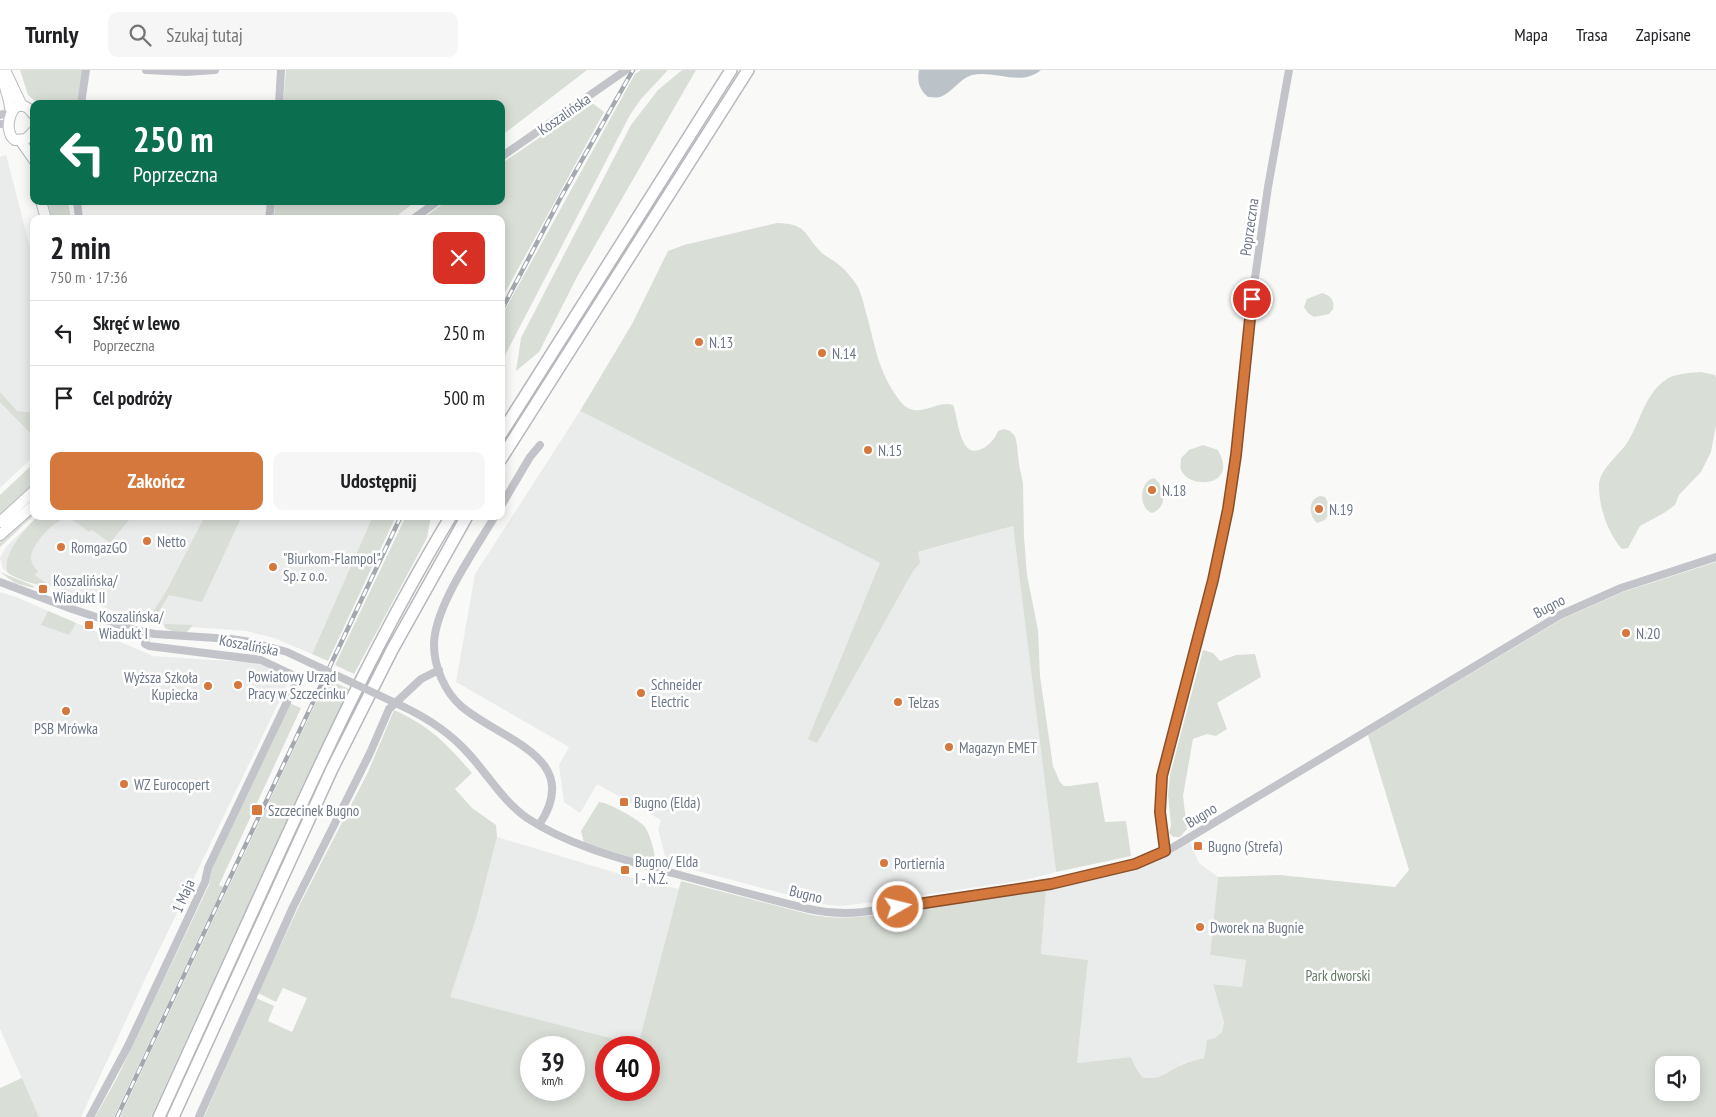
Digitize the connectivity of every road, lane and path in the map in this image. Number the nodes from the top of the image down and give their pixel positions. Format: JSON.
{"nodes":[{"id":1,"x":4,"y":70,"type":"edge"},
{"id":2,"x":86,"y":70,"type":"edge"},
{"id":3,"x":146,"y":70,"type":"edge"},
{"id":4,"x":215,"y":70,"type":"edge"},
{"id":5,"x":281,"y":70,"type":"edge"},
{"id":6,"x":626,"y":70,"type":"edge"},
{"id":7,"x":730,"y":70,"type":"edge"},
{"id":8,"x":748,"y":70,"type":"edge"},
{"id":9,"x":1290,"y":70,"type":"edge"},
{"id":10,"x":186,"y":71,"type":"edge"},
{"id":11,"x":82,"y":100,"type":"edge"},
{"id":12,"x":279,"y":100,"type":"edge"},
{"id":13,"x":22,"y":106,"type":"junction"},
{"id":14,"x":30,"y":110,"type":"edge"},
{"id":15,"x":3,"y":117,"type":"edge"},
{"id":16,"x":30,"y":134,"type":"edge"},
{"id":17,"x":20,"y":140,"type":"junction"},
{"id":18,"x":30,"y":154,"type":"edge"},
{"id":19,"x":505,"y":154,"type":"edge"},
{"id":20,"x":432,"y":205,"type":"edge"},
{"id":21,"x":419,"y":215,"type":"edge"},
{"id":22,"x":505,"y":428,"type":"edge"},
{"id":23,"x":540,"y":445,"type":"dead end"},
{"id":24,"x":505,"y":453,"type":"edge"},
{"id":25,"x":30,"y":495,"type":"edge"},
{"id":26,"x":505,"y":499,"type":"edge"},
{"id":27,"x":30,"y":508,"type":"edge"},
{"id":28,"x":449,"y":520,"type":"edge"},
{"id":29,"x":465,"y":520,"type":"edge"},
{"id":30,"x":493,"y":520,"type":"edge"},
{"id":31,"x":0,"y":522,"type":"edge"},
{"id":32,"x":0,"y":535,"type":"edge"},
{"id":33,"x":1716,"y":558,"type":"edge"},
{"id":34,"x":0,"y":582,"type":"edge"},
{"id":35,"x":146,"y":633,"type":"junction"},
{"id":36,"x":439,"y":670,"type":"junction"},
{"id":37,"x":539,"y":825,"type":"junction"},
{"id":38,"x":1165,"y":851,"type":"junction"},
{"id":39,"x":90,"y":1117,"type":"edge"},
{"id":40,"x":159,"y":1117,"type":"edge"},
{"id":41,"x":174,"y":1117,"type":"edge"},
{"id":42,"x":199,"y":1117,"type":"edge"}],
"edges":[{"from":1,"to":13,"type":"main road"},
{"from":1,"to":15,"type":"main road"},
{"from":2,"to":11,"type":"street"},
{"from":3,"to":10,"type":"street"},
{"from":4,"to":10,"type":"street"},
{"from":5,"to":12,"type":"street"},
{"from":6,"to":19,"type":"street","name":"Koszalińska"},
{"from":7,"to":22,"type":"highway"},
{"from":8,"to":24,"type":"highway"},
{"from":9,"to":38,"type":"street","name":"Poprzeczna"},
{"from":13,"to":14,"type":"main road"},
{"from":13,"to":15,"type":"main road"},
{"from":15,"to":17,"type":"main road"},
{"from":16,"to":17,"type":"main road"},
{"from":17,"to":18,"type":"main road"},
{"from":20,"to":21,"type":"street"},
{"from":23,"to":26,"type":"street"},
{"from":25,"to":31,"type":"main road"},
{"from":27,"to":32,"type":"main road"},
{"from":28,"to":40,"type":"highway"},
{"from":29,"to":41,"type":"highway"},
{"from":30,"to":36,"type":"street"},
{"from":33,"to":38,"type":"street","name":"Bugno"},
{"from":34,"to":35,"type":"street","name":"Koszalińska"},
{"from":35,"to":37,"type":"street","name":"Koszalińska","bridge":true},
{"from":35,"to":39,"type":"street","name":"1 Maja"},
{"from":36,"to":37,"type":"street"},
{"from":36,"to":42,"type":"street"},
{"from":37,"to":38,"type":"street","name":"Bugno"}]}
